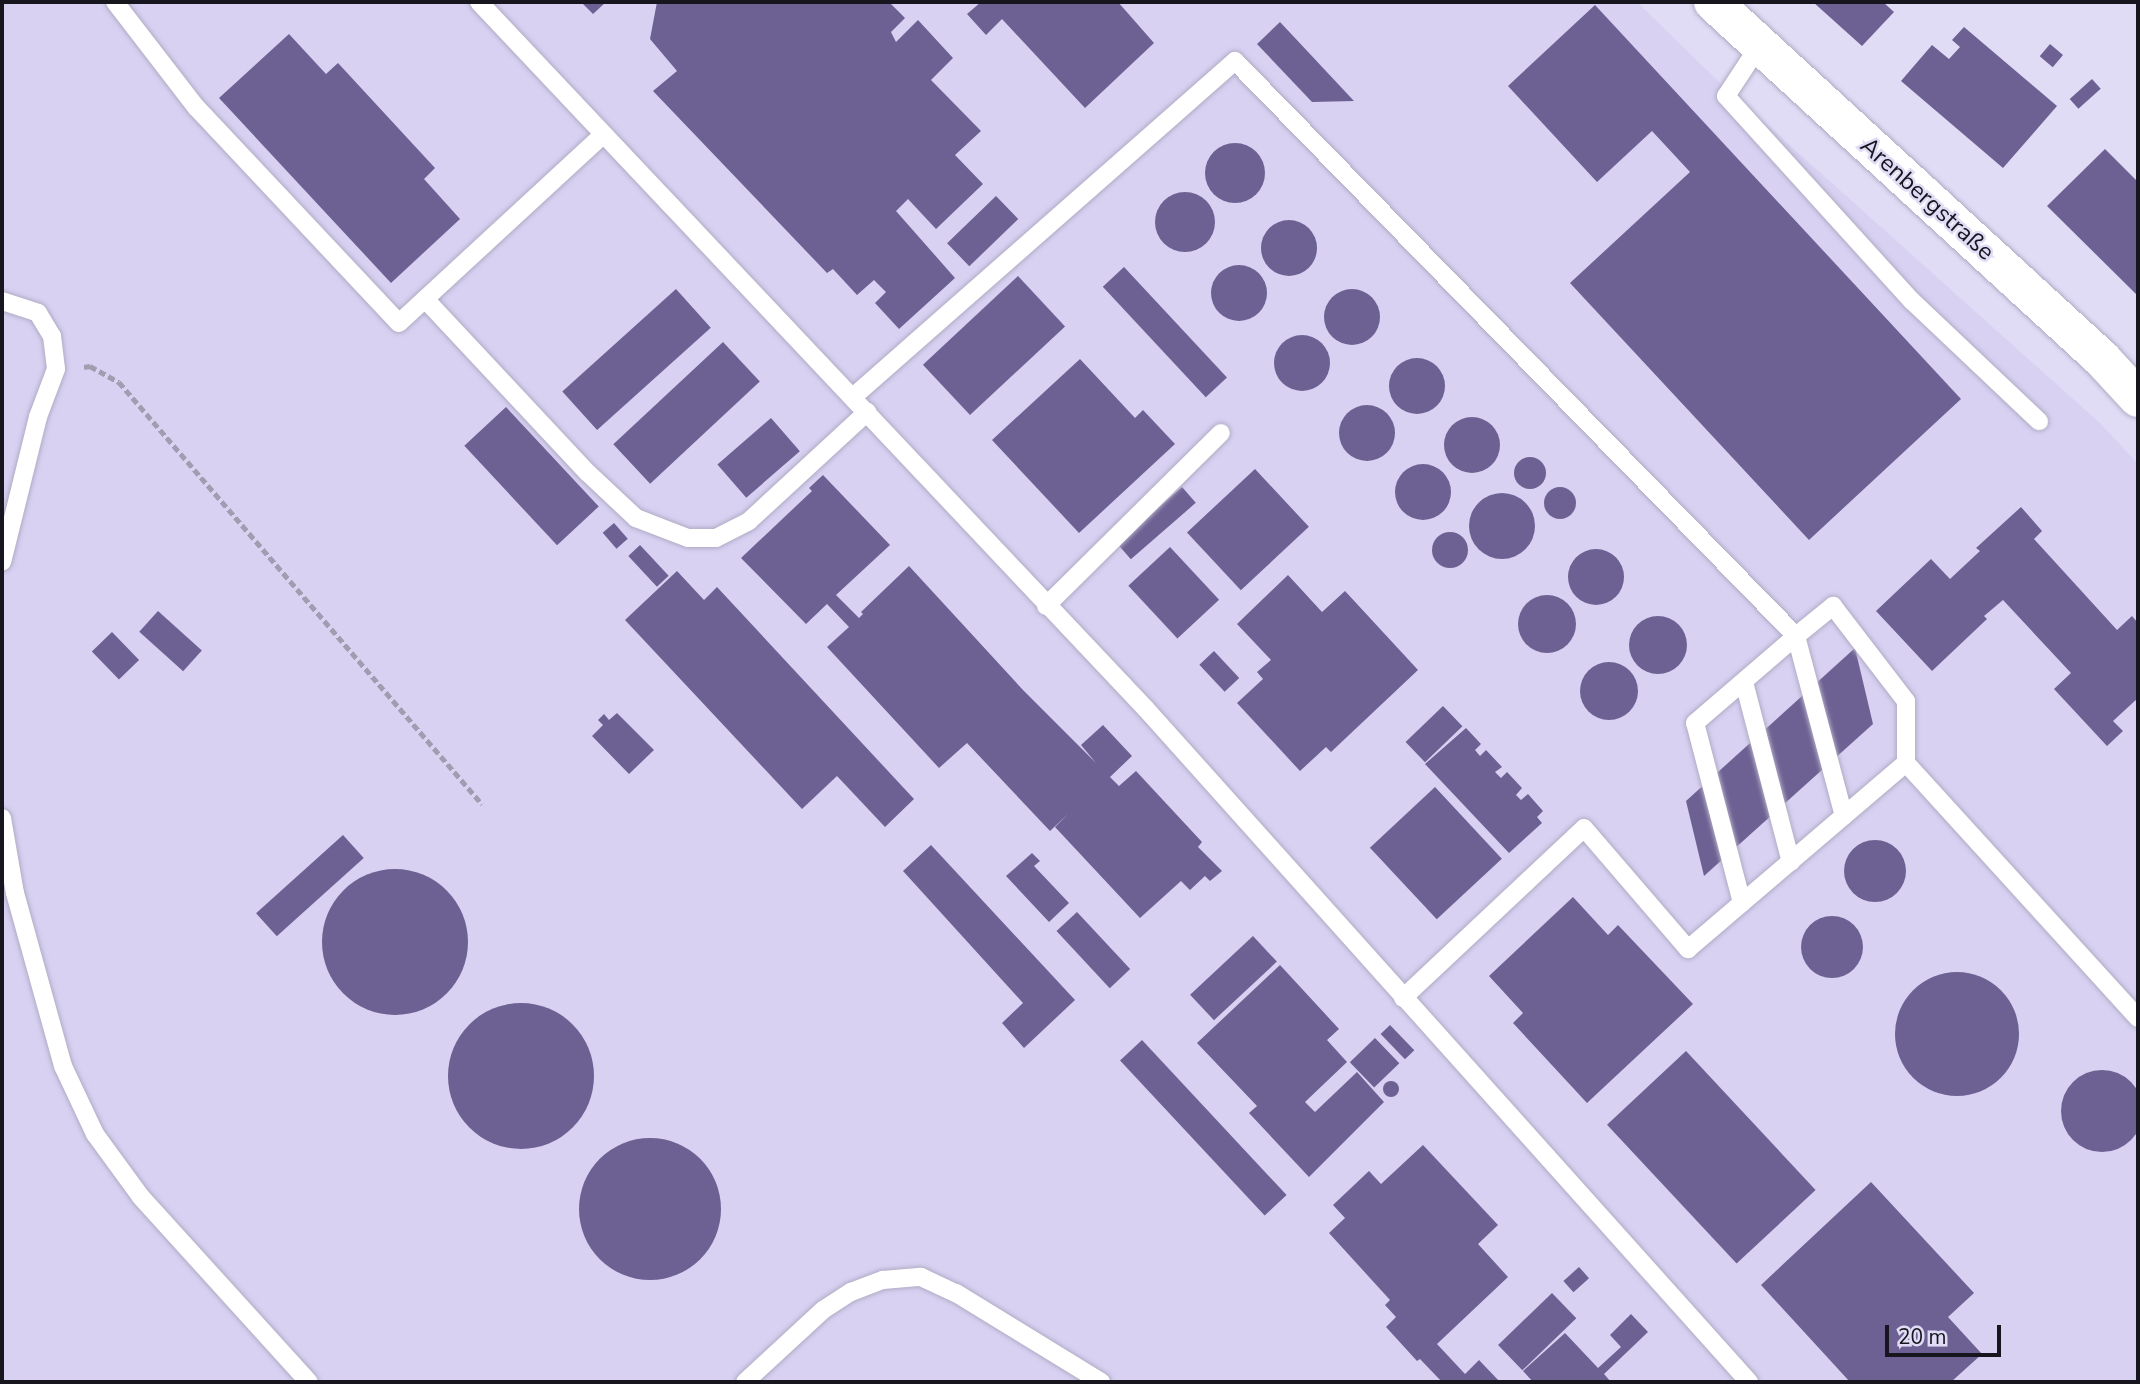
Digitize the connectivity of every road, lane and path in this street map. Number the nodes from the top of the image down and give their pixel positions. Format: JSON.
{"nodes":[{"id":1,"x":115,"y":2,"type":"edge"},
{"id":2,"x":479,"y":2,"type":"edge"},
{"id":3,"x":1713,"y":2,"type":"edge"},
{"id":4,"x":1759,"y":46,"type":"junction"},
{"id":5,"x":603,"y":135,"type":"junction"},
{"id":6,"x":425,"y":299,"type":"junction"},
{"id":7,"x":2,"y":300,"type":"edge"},
{"id":8,"x":55,"y":369,"type":"junction"},
{"id":9,"x":853,"y":397,"type":"junction"},
{"id":10,"x":2138,"y":398,"type":"edge"},
{"id":11,"x":867,"y":412,"type":"junction"},
{"id":12,"x":2039,"y":421,"type":"dead end"},
{"id":13,"x":1221,"y":433,"type":"dead end"},
{"id":14,"x":2,"y":562,"type":"edge"},
{"id":15,"x":1046,"y":606,"type":"junction"},
{"id":16,"x":1796,"y":636,"type":"junction"},
{"id":17,"x":1744,"y":682,"type":"junction"},
{"id":18,"x":1906,"y":763,"type":"junction"},
{"id":19,"x":482,"y":804,"type":"dead end"},
{"id":20,"x":1844,"y":816,"type":"junction"},
{"id":21,"x":2,"y":818,"type":"edge"},
{"id":22,"x":1791,"y":862,"type":"junction"},
{"id":23,"x":1742,"y":903,"type":"junction"},
{"id":24,"x":1403,"y":998,"type":"junction"},
{"id":25,"x":2138,"y":1018,"type":"edge"},
{"id":26,"x":309,"y":1382,"type":"edge"},
{"id":27,"x":745,"y":1382,"type":"edge"},
{"id":28,"x":1101,"y":1382,"type":"edge"},
{"id":29,"x":1749,"y":1382,"type":"edge"}],
"edges":[{"from":1,"to":6,"type":"lane"},
{"from":2,"to":5,"type":"lane"},
{"from":3,"to":4,"type":"street","name":"Arenbergstraße"},
{"from":4,"to":10,"type":"street","name":"Arenbergstraße"},
{"from":4,"to":12,"type":"lane"},
{"from":5,"to":6,"type":"lane"},
{"from":5,"to":9,"type":"lane"},
{"from":6,"to":11,"type":"lane"},
{"from":7,"to":8,"type":"lane"},
{"from":8,"to":14,"type":"lane"},
{"from":8,"to":19,"type":"path"},
{"from":9,"to":11,"type":"lane"},
{"from":9,"to":16,"type":"lane"},
{"from":11,"to":15,"type":"lane"},
{"from":13,"to":15,"type":"lane"},
{"from":15,"to":24,"type":"lane"},
{"from":16,"to":17,"type":"lane"},
{"from":16,"to":18,"type":"lane"},
{"from":16,"to":20,"type":"lane"},
{"from":17,"to":22,"type":"lane"},
{"from":17,"to":23,"type":"lane"},
{"from":18,"to":20,"type":"lane"},
{"from":18,"to":25,"type":"lane"},
{"from":20,"to":22,"type":"lane"},
{"from":21,"to":26,"type":"lane"},
{"from":22,"to":23,"type":"lane"},
{"from":23,"to":24,"type":"lane"},
{"from":24,"to":29,"type":"lane"},
{"from":27,"to":28,"type":"lane"}]}
